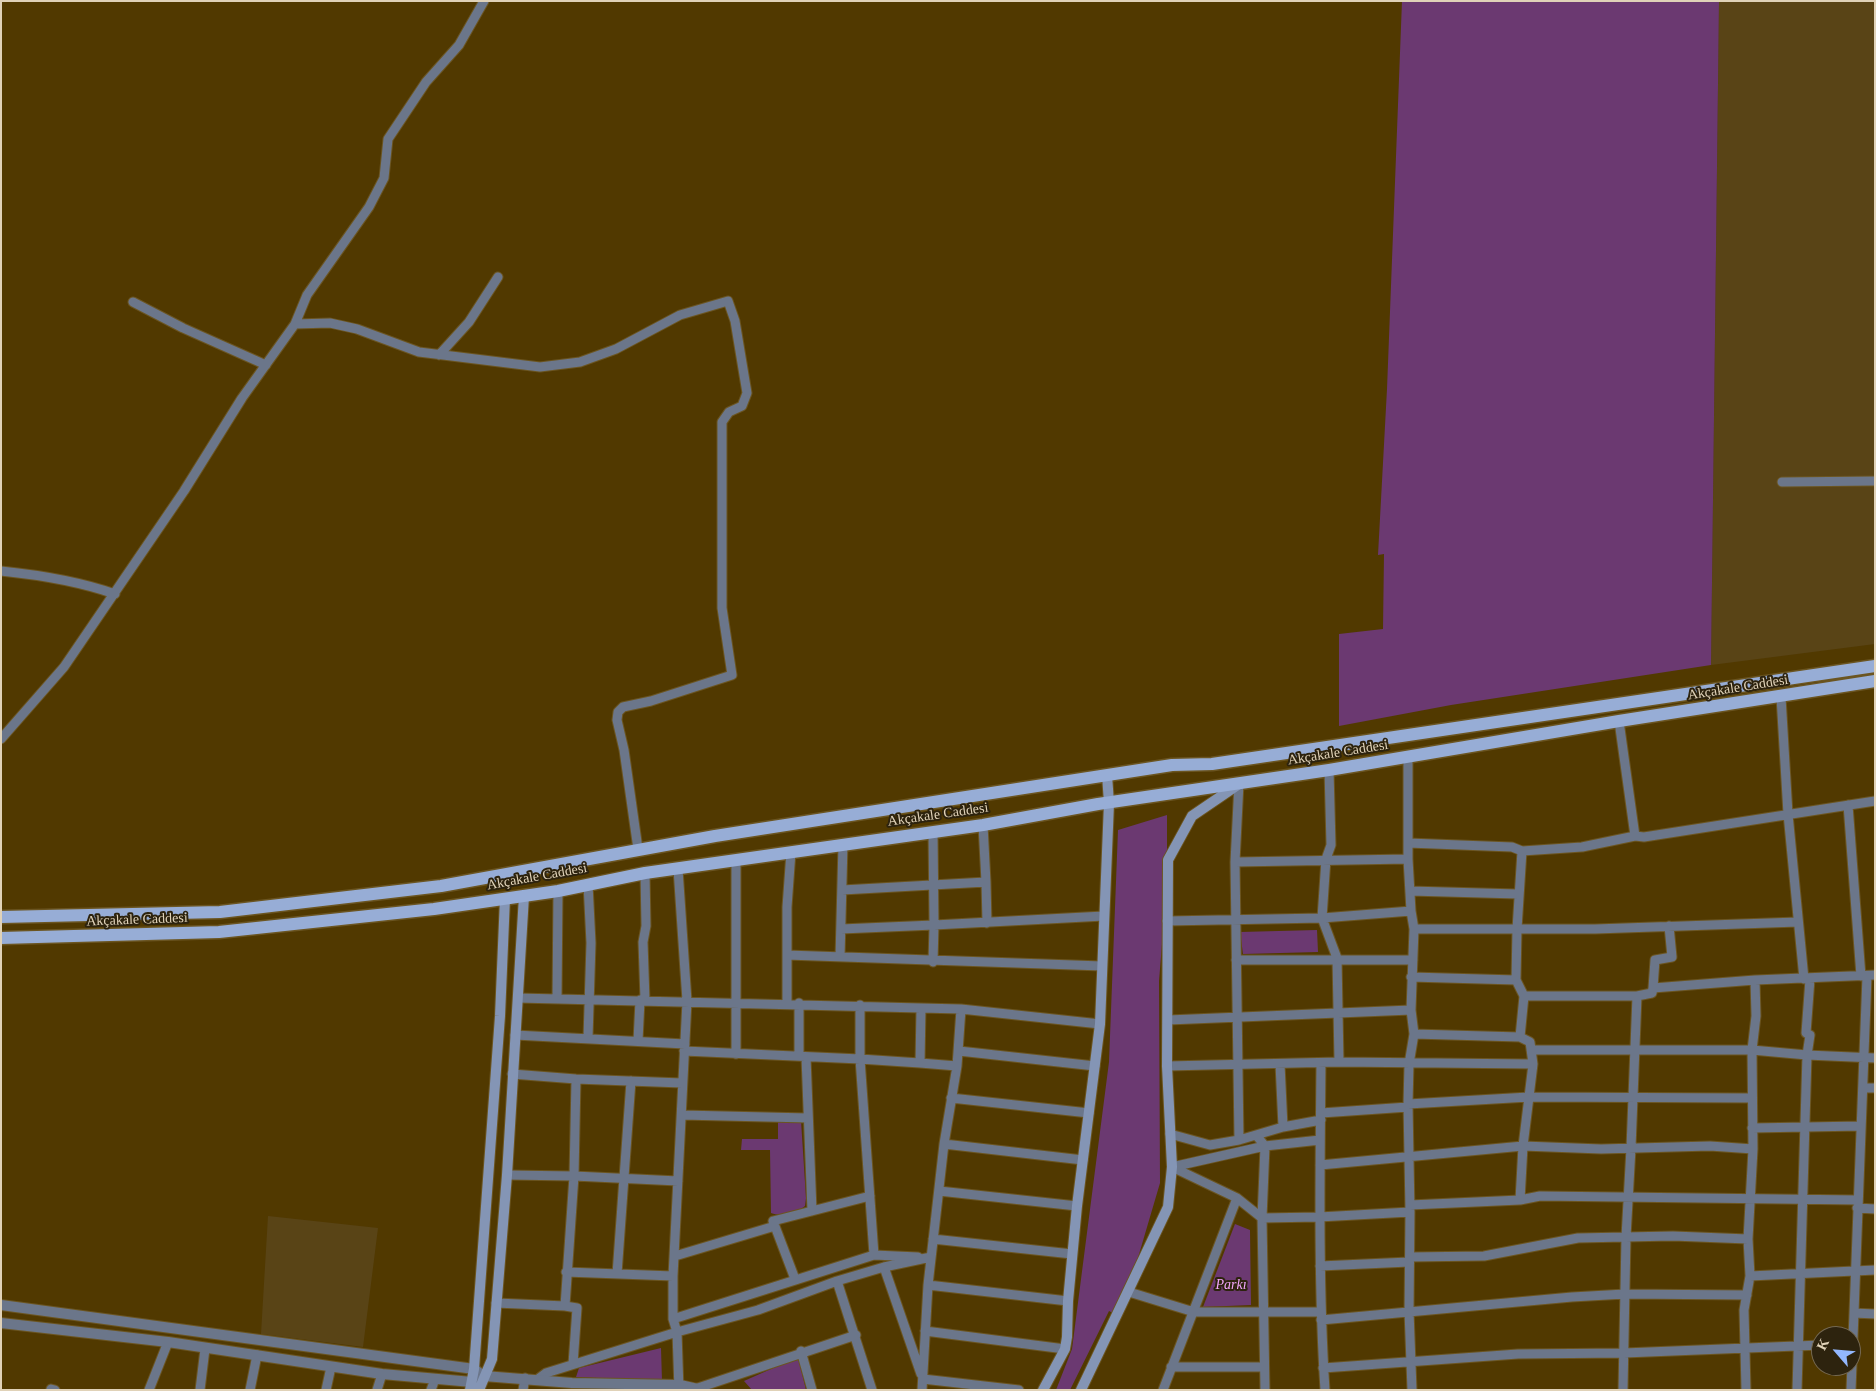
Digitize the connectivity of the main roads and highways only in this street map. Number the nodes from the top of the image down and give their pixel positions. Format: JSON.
{"nodes":[{"id":1,"x":1875,"y":666,"type":"edge"},
{"id":2,"x":1875,"y":681,"type":"edge"},
{"id":3,"x":1107,"y":776,"type":"junction"},
{"id":4,"x":1239,"y":783,"type":"junction"},
{"id":5,"x":1109,"y":803,"type":"junction"},
{"id":6,"x":524,"y":896,"type":"junction"},
{"id":7,"x":505,"y":898,"type":"junction"},
{"id":8,"x":1,"y":917,"type":"edge"},
{"id":9,"x":1,"y":938,"type":"edge"},
{"id":10,"x":474,"y":1387,"type":"edge"},
{"id":11,"x":1043,"y":1390,"type":"edge"},
{"id":12,"x":1081,"y":1390,"type":"edge"}],
"edges":[{"from":1,"to":3,"type":"main road","name":"Akçakale Caddesi"},
{"from":2,"to":4,"type":"main road","name":"Akçakale Caddesi"},
{"from":3,"to":5,"type":"main road"},
{"from":3,"to":8,"type":"main road","name":"Akçakale Caddesi"},
{"from":4,"to":5,"type":"main road","name":"Akçakale Caddesi"},
{"from":4,"to":12,"type":"main road"},
{"from":5,"to":6,"type":"main road","name":"Akçakale Caddesi"},
{"from":5,"to":11,"type":"main road"},
{"from":6,"to":7,"type":"main road","name":"Akçakale Caddesi"},
{"from":6,"to":10,"type":"main road"},
{"from":7,"to":9,"type":"main road","name":"Akçakale Caddesi"},
{"from":7,"to":10,"type":"main road"}]}
